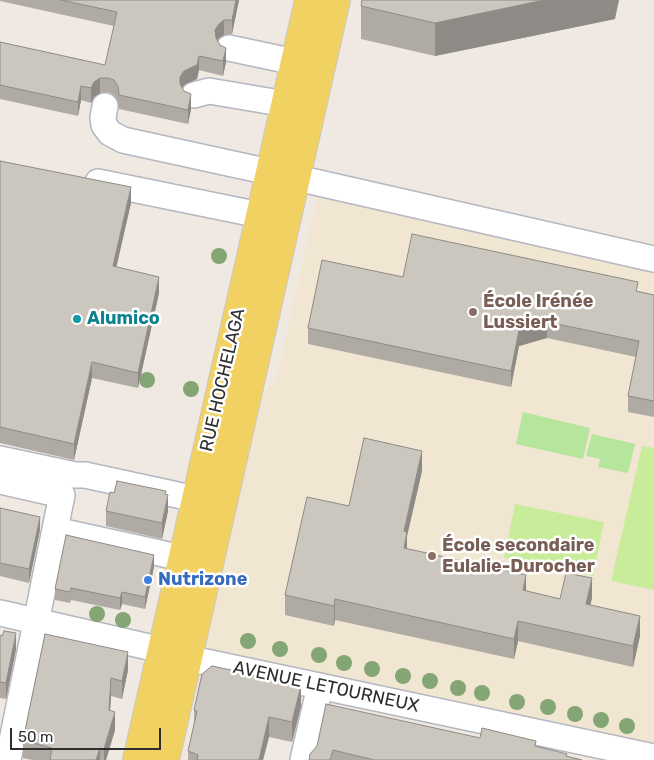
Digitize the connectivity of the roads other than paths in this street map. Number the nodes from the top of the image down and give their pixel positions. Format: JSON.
{"nodes":[{"id":1,"x":309,"y":0,"type":"edge"},
{"id":2,"x":336,"y":0,"type":"edge"},
{"id":3,"x":229,"y":48,"type":"dead end"},
{"id":4,"x":305,"y":60,"type":"junction"},
{"id":5,"x":200,"y":88,"type":"dead end"},
{"id":6,"x":286,"y":104,"type":"junction"},
{"id":7,"x":105,"y":106,"type":"dead end"},
{"id":8,"x":283,"y":175,"type":"junction"},
{"id":9,"x":77,"y":178,"type":"edge"},
{"id":10,"x":260,"y":215,"type":"junction"},
{"id":11,"x":654,"y":259,"type":"edge"},
{"id":12,"x":0,"y":459,"type":"edge"},
{"id":13,"x":0,"y":481,"type":"edge"},
{"id":14,"x":65,"y":484,"type":"junction"},
{"id":15,"x":196,"y":499,"type":"junction"},
{"id":16,"x":55,"y":530,"type":"junction"},
{"id":17,"x":182,"y":558,"type":"junction"},
{"id":18,"x":0,"y":613,"type":"edge"},
{"id":19,"x":36,"y":621,"type":"junction"},
{"id":20,"x":174,"y":654,"type":"junction"},
{"id":21,"x":320,"y":686,"type":"junction"},
{"id":22,"x":6,"y":751,"type":"edge"},
{"id":23,"x":654,"y":757,"type":"edge"},
{"id":24,"x":137,"y":760,"type":"edge"},
{"id":25,"x":165,"y":760,"type":"edge"},
{"id":26,"x":303,"y":760,"type":"edge"}],
"edges":[{"from":1,"to":4,"type":"main road","name":"RUE HOCHELAGA"},
{"from":2,"to":4,"type":"main road","name":"RUE HOCHELAGA"},
{"from":3,"to":4,"type":"street"},
{"from":4,"to":6,"type":"main road","name":"RUE HOCHELAGA"},
{"from":4,"to":8,"type":"main road","name":"RUE HOCHELAGA"},
{"from":5,"to":6,"type":"street"},
{"from":6,"to":8,"type":"main road","name":"RUE HOCHELAGA"},
{"from":7,"to":8,"type":"street"},
{"from":8,"to":10,"type":"main road","name":"RUE HOCHELAGA"},
{"from":8,"to":11,"type":"street"},
{"from":8,"to":20,"type":"main road","name":"RUE HOCHELAGA"},
{"from":9,"to":10,"type":"street"},
{"from":10,"to":15,"type":"main road","name":"RUE HOCHELAGA"},
{"from":12,"to":14,"type":"street"},
{"from":13,"to":14,"type":"street"},
{"from":14,"to":15,"type":"street"},
{"from":14,"to":16,"type":"street"},
{"from":15,"to":17,"type":"main road","name":"RUE HOCHELAGA"},
{"from":16,"to":17,"type":"street"},
{"from":16,"to":19,"type":"street"},
{"from":17,"to":20,"type":"main road","name":"RUE HOCHELAGA"},
{"from":18,"to":19,"type":"street","name":"AVENUE LETOURNEUX"},
{"from":19,"to":20,"type":"street","name":"AVENUE LETOURNEUX"},
{"from":19,"to":22,"type":"street"},
{"from":20,"to":21,"type":"street","name":"AVENUE LETOURNEUX"},
{"from":20,"to":24,"type":"main road","name":"RUE HOCHELAGA"},
{"from":20,"to":25,"type":"main road","name":"RUE HOCHELAGA"},
{"from":21,"to":23,"type":"street","name":"AVENUE LETOURNEUX"},
{"from":21,"to":26,"type":"street"}]}
